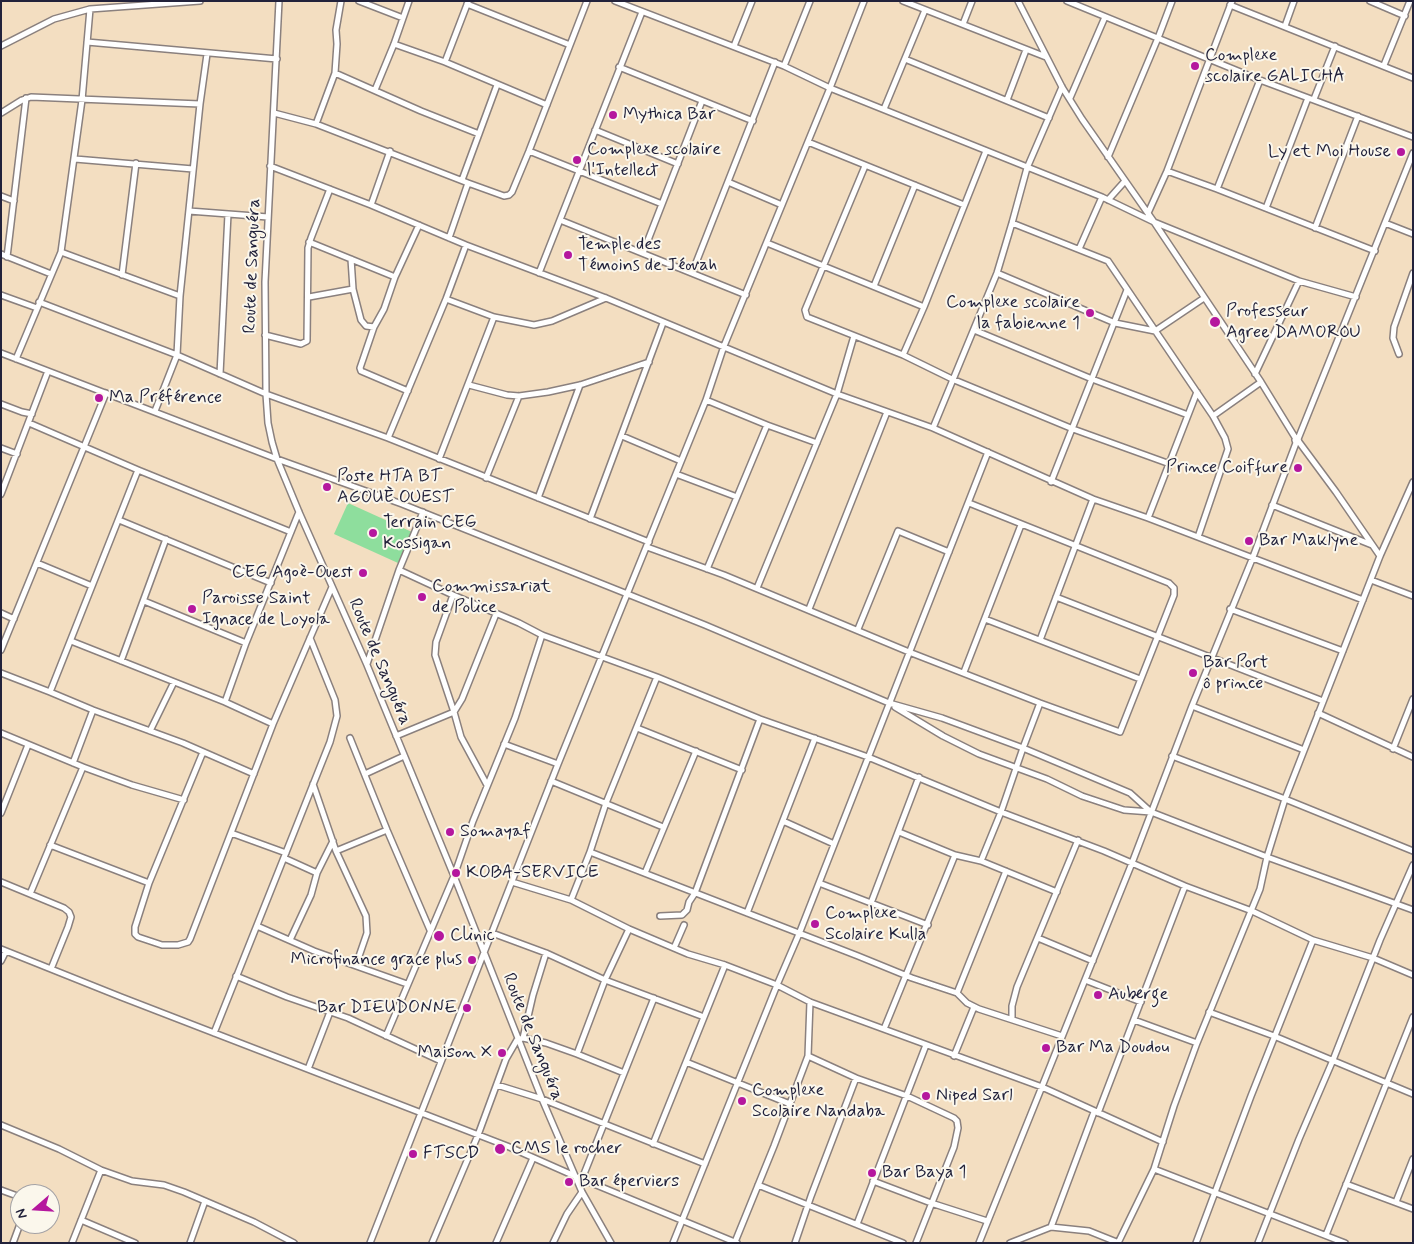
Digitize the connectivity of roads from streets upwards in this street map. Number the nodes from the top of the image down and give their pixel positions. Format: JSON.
{"nodes":[{"id":1,"x":200,"y":1,"type":"edge"},
{"id":2,"x":279,"y":1,"type":"edge"},
{"id":3,"x":341,"y":1,"type":"edge"},
{"id":4,"x":359,"y":1,"type":"edge"},
{"id":5,"x":409,"y":1,"type":"edge"},
{"id":6,"x":587,"y":1,"type":"edge"},
{"id":7,"x":615,"y":1,"type":"edge"},
{"id":8,"x":752,"y":1,"type":"edge"},
{"id":9,"x":810,"y":1,"type":"edge"},
{"id":10,"x":864,"y":1,"type":"edge"},
{"id":11,"x":903,"y":1,"type":"edge"},
{"id":12,"x":972,"y":1,"type":"edge"},
{"id":13,"x":1018,"y":1,"type":"edge"},
{"id":14,"x":1067,"y":1,"type":"edge"},
{"id":15,"x":1172,"y":1,"type":"edge"},
{"id":16,"x":1294,"y":1,"type":"edge"},
{"id":17,"x":1370,"y":1,"type":"edge"},
{"id":18,"x":1410,"y":1,"type":"edge"},
{"id":19,"x":467,"y":3,"type":"edge"},
{"id":20,"x":1231,"y":3,"type":"edge"},
{"id":21,"x":110,"y":4,"type":"edge"},
{"id":22,"x":90,"y":9,"type":"junction"},
{"id":23,"x":925,"y":10,"type":"junction"},
{"id":24,"x":642,"y":12,"type":"junction"},
{"id":25,"x":1405,"y":16,"type":"junction"},
{"id":26,"x":1105,"y":17,"type":"junction"},
{"id":27,"x":403,"y":18,"type":"junction"},
{"id":28,"x":963,"y":24,"type":"junction"},
{"id":29,"x":1285,"y":26,"type":"junction"},
{"id":30,"x":1158,"y":38,"type":"junction"},
{"id":31,"x":87,"y":42,"type":"junction"},
{"id":32,"x":394,"y":44,"type":"junction"},
{"id":33,"x":2,"y":45,"type":"edge"},
{"id":34,"x":570,"y":45,"type":"junction"},
{"id":35,"x":734,"y":46,"type":"junction"},
{"id":36,"x":1335,"y":46,"type":"junction"},
{"id":37,"x":1026,"y":50,"type":"junction"},
{"id":38,"x":207,"y":54,"type":"junction"},
{"id":39,"x":1047,"y":57,"type":"junction"},
{"id":40,"x":277,"y":59,"type":"junction"},
{"id":41,"x":905,"y":60,"type":"junction"},
{"id":42,"x":1209,"y":60,"type":"junction"},
{"id":43,"x":445,"y":62,"type":"junction"},
{"id":44,"x":775,"y":62,"type":"junction"},
{"id":45,"x":1384,"y":65,"type":"junction"},
{"id":46,"x":784,"y":66,"type":"junction"},
{"id":47,"x":619,"y":68,"type":"junction"},
{"id":48,"x":335,"y":73,"type":"junction"},
{"id":49,"x":1413,"y":78,"type":"edge"},
{"id":50,"x":1260,"y":80,"type":"junction"},
{"id":51,"x":497,"y":85,"type":"junction"},
{"id":52,"x":1062,"y":87,"type":"junction"},
{"id":53,"x":830,"y":88,"type":"junction"},
{"id":54,"x":375,"y":90,"type":"junction"},
{"id":55,"x":26,"y":98,"type":"junction"},
{"id":56,"x":1070,"y":98,"type":"junction"},
{"id":57,"x":1311,"y":98,"type":"junction"},
{"id":58,"x":82,"y":100,"type":"junction"},
{"id":59,"x":1007,"y":100,"type":"junction"},
{"id":60,"x":702,"y":101,"type":"junction"},
{"id":61,"x":200,"y":104,"type":"junction"},
{"id":62,"x":547,"y":105,"type":"junction"},
{"id":63,"x":884,"y":109,"type":"junction"},
{"id":64,"x":1,"y":113,"type":"edge"},
{"id":65,"x":274,"y":113,"type":"junction"},
{"id":66,"x":1358,"y":116,"type":"junction"},
{"id":67,"x":1050,"y":118,"type":"junction"},
{"id":68,"x":753,"y":121,"type":"junction"},
{"id":69,"x":316,"y":124,"type":"junction"},
{"id":70,"x":595,"y":130,"type":"junction"},
{"id":71,"x":479,"y":134,"type":"junction"},
{"id":72,"x":1413,"y":137,"type":"edge"},
{"id":73,"x":808,"y":142,"type":"junction"},
{"id":74,"x":390,"y":151,"type":"junction"},
{"id":75,"x":529,"y":151,"type":"junction"},
{"id":76,"x":986,"y":151,"type":"junction"},
{"id":77,"x":1413,"y":152,"type":"edge"},
{"id":78,"x":1108,"y":157,"type":"junction"},
{"id":79,"x":75,"y":159,"type":"junction"},
{"id":80,"x":136,"y":163,"type":"junction"},
{"id":81,"x":678,"y":164,"type":"junction"},
{"id":82,"x":270,"y":166,"type":"junction"},
{"id":83,"x":865,"y":166,"type":"junction"},
{"id":84,"x":1027,"y":168,"type":"junction"},
{"id":85,"x":193,"y":169,"type":"junction"},
{"id":86,"x":579,"y":171,"type":"junction"},
{"id":87,"x":1167,"y":171,"type":"junction"},
{"id":88,"x":462,"y":180,"type":"junction"},
{"id":89,"x":1125,"y":181,"type":"junction"},
{"id":90,"x":728,"y":182,"type":"junction"},
{"id":91,"x":468,"y":183,"type":"junction"},
{"id":92,"x":915,"y":185,"type":"junction"},
{"id":93,"x":330,"y":189,"type":"junction"},
{"id":94,"x":1217,"y":189,"type":"junction"},
{"id":95,"x":1,"y":196,"type":"edge"},
{"id":96,"x":1102,"y":197,"type":"junction"},
{"id":97,"x":1108,"y":200,"type":"junction"},
{"id":98,"x":14,"y":201,"type":"junction"},
{"id":99,"x":662,"y":204,"type":"junction"},
{"id":100,"x":782,"y":204,"type":"junction"},
{"id":101,"x":372,"y":205,"type":"junction"},
{"id":102,"x":964,"y":205,"type":"junction"},
{"id":103,"x":1266,"y":208,"type":"junction"},
{"id":104,"x":189,"y":211,"type":"junction"},
{"id":105,"x":1148,"y":213,"type":"junction"},
{"id":106,"x":228,"y":214,"type":"junction"},
{"id":107,"x":268,"y":217,"type":"junction"},
{"id":108,"x":560,"y":220,"type":"junction"},
{"id":109,"x":1154,"y":222,"type":"junction"},
{"id":110,"x":1012,"y":223,"type":"junction"},
{"id":111,"x":1385,"y":223,"type":"junction"},
{"id":112,"x":420,"y":225,"type":"junction"},
{"id":113,"x":1315,"y":228,"type":"junction"},
{"id":114,"x":1413,"y":234,"type":"edge"},
{"id":115,"x":449,"y":238,"type":"junction"},
{"id":116,"x":309,"y":242,"type":"junction"},
{"id":117,"x":767,"y":243,"type":"junction"},
{"id":118,"x":466,"y":245,"type":"junction"},
{"id":119,"x":1079,"y":249,"type":"junction"},
{"id":120,"x":1374,"y":251,"type":"junction"},
{"id":121,"x":61,"y":252,"type":"junction"},
{"id":122,"x":642,"y":253,"type":"junction"},
{"id":123,"x":1,"y":254,"type":"edge"},
{"id":124,"x":8,"y":257,"type":"junction"},
{"id":125,"x":351,"y":259,"type":"junction"},
{"id":126,"x":823,"y":265,"type":"junction"},
{"id":127,"x":538,"y":273,"type":"junction"},
{"id":128,"x":692,"y":273,"type":"junction"},
{"id":129,"x":996,"y":273,"type":"junction"},
{"id":130,"x":1413,"y":273,"type":"edge"},
{"id":131,"x":51,"y":274,"type":"junction"},
{"id":132,"x":122,"y":274,"type":"junction"},
{"id":133,"x":395,"y":277,"type":"junction"},
{"id":134,"x":1299,"y":280,"type":"junction"},
{"id":135,"x":874,"y":286,"type":"junction"},
{"id":136,"x":353,"y":289,"type":"junction"},
{"id":137,"x":1127,"y":290,"type":"junction"},
{"id":138,"x":1,"y":295,"type":"edge"},
{"id":139,"x":746,"y":295,"type":"junction"},
{"id":140,"x":180,"y":296,"type":"junction"},
{"id":141,"x":309,"y":297,"type":"junction"},
{"id":142,"x":1356,"y":297,"type":"junction"},
{"id":143,"x":606,"y":298,"type":"junction"},
{"id":144,"x":1204,"y":298,"type":"junction"},
{"id":145,"x":446,"y":299,"type":"junction"},
{"id":146,"x":38,"y":305,"type":"junction"},
{"id":147,"x":924,"y":307,"type":"junction"},
{"id":148,"x":494,"y":317,"type":"junction"},
{"id":149,"x":663,"y":323,"type":"junction"},
{"id":150,"x":1115,"y":323,"type":"junction"},
{"id":151,"x":374,"y":327,"type":"junction"},
{"id":152,"x":974,"y":330,"type":"junction"},
{"id":153,"x":1155,"y":331,"type":"junction"},
{"id":154,"x":265,"y":335,"type":"junction"},
{"id":155,"x":854,"y":336,"type":"junction"},
{"id":156,"x":724,"y":346,"type":"junction"},
{"id":157,"x":1,"y":353,"type":"edge"},
{"id":158,"x":1399,"y":354,"type":"dead end"},
{"id":159,"x":903,"y":355,"type":"junction"},
{"id":160,"x":177,"y":356,"type":"junction"},
{"id":161,"x":16,"y":359,"type":"junction"},
{"id":162,"x":649,"y":362,"type":"junction"},
{"id":163,"x":48,"y":371,"type":"junction"},
{"id":164,"x":220,"y":374,"type":"junction"},
{"id":165,"x":1255,"y":374,"type":"junction"},
{"id":166,"x":952,"y":379,"type":"junction"},
{"id":167,"x":1092,"y":379,"type":"junction"},
{"id":168,"x":1261,"y":382,"type":"junction"},
{"id":169,"x":469,"y":385,"type":"junction"},
{"id":170,"x":580,"y":385,"type":"junction"},
{"id":171,"x":408,"y":390,"type":"junction"},
{"id":172,"x":1197,"y":392,"type":"junction"},
{"id":173,"x":106,"y":393,"type":"junction"},
{"id":174,"x":266,"y":394,"type":"junction"},
{"id":175,"x":837,"y":394,"type":"junction"},
{"id":176,"x":519,"y":396,"type":"junction"},
{"id":177,"x":706,"y":400,"type":"junction"},
{"id":178,"x":1,"y":404,"type":"edge"},
{"id":179,"x":155,"y":411,"type":"junction"},
{"id":180,"x":887,"y":412,"type":"junction"},
{"id":181,"x":32,"y":414,"type":"junction"},
{"id":182,"x":1188,"y":416,"type":"junction"},
{"id":183,"x":1213,"y":416,"type":"junction"},
{"id":184,"x":29,"y":423,"type":"junction"},
{"id":185,"x":767,"y":425,"type":"junction"},
{"id":186,"x":933,"y":428,"type":"junction"},
{"id":187,"x":1073,"y":429,"type":"junction"},
{"id":188,"x":622,"y":436,"type":"junction"},
{"id":189,"x":388,"y":438,"type":"junction"},
{"id":190,"x":1297,"y":441,"type":"junction"},
{"id":191,"x":818,"y":443,"type":"junction"},
{"id":192,"x":84,"y":446,"type":"junction"},
{"id":193,"x":1,"y":448,"type":"edge"},
{"id":194,"x":988,"y":452,"type":"junction"},
{"id":195,"x":17,"y":454,"type":"junction"},
{"id":196,"x":277,"y":459,"type":"junction"},
{"id":197,"x":439,"y":459,"type":"junction"},
{"id":198,"x":681,"y":461,"type":"junction"},
{"id":199,"x":1170,"y":464,"type":"junction"},
{"id":200,"x":138,"y":470,"type":"junction"},
{"id":201,"x":676,"y":474,"type":"junction"},
{"id":202,"x":486,"y":478,"type":"junction"},
{"id":203,"x":1051,"y":482,"type":"junction"},
{"id":204,"x":1413,"y":482,"type":"edge"},
{"id":205,"x":1,"y":494,"type":"edge"},
{"id":206,"x":737,"y":497,"type":"junction"},
{"id":207,"x":538,"y":498,"type":"junction"},
{"id":208,"x":1093,"y":499,"type":"junction"},
{"id":209,"x":969,"y":503,"type":"junction"},
{"id":210,"x":1272,"y":505,"type":"junction"},
{"id":211,"x":298,"y":512,"type":"junction"},
{"id":212,"x":423,"y":512,"type":"junction"},
{"id":213,"x":1148,"y":518,"type":"junction"},
{"id":214,"x":590,"y":519,"type":"junction"},
{"id":215,"x":119,"y":520,"type":"junction"},
{"id":216,"x":1021,"y":525,"type":"junction"},
{"id":217,"x":291,"y":532,"type":"junction"},
{"id":218,"x":1198,"y":537,"type":"junction"},
{"id":219,"x":166,"y":539,"type":"junction"},
{"id":220,"x":648,"y":545,"type":"junction"},
{"id":221,"x":1373,"y":545,"type":"junction"},
{"id":222,"x":1075,"y":547,"type":"junction"},
{"id":223,"x":949,"y":552,"type":"junction"},
{"id":224,"x":1380,"y":556,"type":"junction"},
{"id":225,"x":1252,"y":557,"type":"junction"},
{"id":226,"x":37,"y":563,"type":"junction"},
{"id":227,"x":708,"y":569,"type":"junction"},
{"id":228,"x":398,"y":570,"type":"junction"},
{"id":229,"x":1371,"y":580,"type":"junction"},
{"id":230,"x":271,"y":583,"type":"junction"},
{"id":231,"x":92,"y":586,"type":"junction"},
{"id":232,"x":332,"y":587,"type":"junction"},
{"id":233,"x":757,"y":588,"type":"junction"},
{"id":234,"x":628,"y":594,"type":"junction"},
{"id":235,"x":453,"y":595,"type":"junction"},
{"id":236,"x":1413,"y":596,"type":"edge"},
{"id":237,"x":1056,"y":597,"type":"junction"},
{"id":238,"x":1363,"y":600,"type":"junction"},
{"id":239,"x":144,"y":601,"type":"junction"},
{"id":240,"x":809,"y":609,"type":"junction"},
{"id":241,"x":1230,"y":609,"type":"junction"},
{"id":242,"x":1,"y":613,"type":"edge"},
{"id":243,"x":496,"y":614,"type":"junction"},
{"id":244,"x":14,"y":618,"type":"junction"},
{"id":245,"x":985,"y":619,"type":"junction"},
{"id":246,"x":858,"y":629,"type":"junction"},
{"id":247,"x":542,"y":635,"type":"junction"},
{"id":248,"x":1157,"y":636,"type":"junction"},
{"id":249,"x":310,"y":638,"type":"junction"},
{"id":250,"x":1040,"y":640,"type":"junction"},
{"id":251,"x":71,"y":641,"type":"junction"},
{"id":252,"x":246,"y":643,"type":"junction"},
{"id":253,"x":1,"y":650,"type":"edge"},
{"id":254,"x":1343,"y":651,"type":"junction"},
{"id":255,"x":909,"y":652,"type":"junction"},
{"id":256,"x":601,"y":656,"type":"junction"},
{"id":257,"x":1211,"y":658,"type":"junction"},
{"id":258,"x":121,"y":661,"type":"junction"},
{"id":259,"x":367,"y":664,"type":"junction"},
{"id":260,"x":964,"y":672,"type":"junction"},
{"id":261,"x":1,"y":673,"type":"edge"},
{"id":262,"x":657,"y":677,"type":"junction"},
{"id":263,"x":1140,"y":679,"type":"junction"},
{"id":264,"x":174,"y":682,"type":"junction"},
{"id":265,"x":50,"y":692,"type":"junction"},
{"id":266,"x":1413,"y":699,"type":"edge"},
{"id":267,"x":1323,"y":701,"type":"junction"},
{"id":268,"x":225,"y":702,"type":"junction"},
{"id":269,"x":888,"y":703,"type":"junction"},
{"id":270,"x":1040,"y":703,"type":"junction"},
{"id":271,"x":1192,"y":706,"type":"junction"},
{"id":272,"x":93,"y":710,"type":"junction"},
{"id":273,"x":454,"y":712,"type":"junction"},
{"id":274,"x":1318,"y":713,"type":"junction"},
{"id":275,"x":760,"y":719,"type":"junction"},
{"id":276,"x":273,"y":724,"type":"junction"},
{"id":277,"x":637,"y":728,"type":"junction"},
{"id":278,"x":150,"y":731,"type":"junction"},
{"id":279,"x":1,"y":733,"type":"edge"},
{"id":280,"x":396,"y":736,"type":"junction"},
{"id":281,"x":350,"y":738,"type":"dead end"},
{"id":282,"x":815,"y":738,"type":"junction"},
{"id":283,"x":28,"y":744,"type":"junction"},
{"id":284,"x":504,"y":744,"type":"junction"},
{"id":285,"x":1022,"y":748,"type":"junction"},
{"id":286,"x":1393,"y":749,"type":"junction"},
{"id":287,"x":696,"y":750,"type":"junction"},
{"id":288,"x":1304,"y":750,"type":"junction"},
{"id":289,"x":203,"y":752,"type":"junction"},
{"id":290,"x":404,"y":756,"type":"junction"},
{"id":291,"x":1172,"y":756,"type":"junction"},
{"id":292,"x":868,"y":757,"type":"junction"},
{"id":293,"x":1413,"y":757,"type":"edge"},
{"id":294,"x":73,"y":763,"type":"junction"},
{"id":295,"x":558,"y":764,"type":"junction"},
{"id":296,"x":82,"y":767,"type":"junction"},
{"id":297,"x":1016,"y":768,"type":"junction"},
{"id":298,"x":742,"y":770,"type":"junction"},
{"id":299,"x":254,"y":774,"type":"junction"},
{"id":300,"x":365,"y":774,"type":"junction"},
{"id":301,"x":919,"y":777,"type":"junction"},
{"id":302,"x":552,"y":781,"type":"junction"},
{"id":303,"x":313,"y":784,"type":"junction"},
{"id":304,"x":487,"y":785,"type":"junction"},
{"id":305,"x":1285,"y":799,"type":"junction"},
{"id":306,"x":184,"y":800,"type":"junction"},
{"id":307,"x":606,"y":803,"type":"junction"},
{"id":308,"x":1001,"y":812,"type":"junction"},
{"id":309,"x":1151,"y":812,"type":"junction"},
{"id":310,"x":1,"y":813,"type":"edge"},
{"id":311,"x":783,"y":821,"type":"junction"},
{"id":312,"x":663,"y":828,"type":"junction"},
{"id":313,"x":387,"y":830,"type":"junction"},
{"id":314,"x":899,"y":832,"type":"junction"},
{"id":315,"x":231,"y":833,"type":"junction"},
{"id":316,"x":1078,"y":840,"type":"junction"},
{"id":317,"x":334,"y":841,"type":"junction"},
{"id":318,"x":834,"y":844,"type":"junction"},
{"id":319,"x":50,"y":845,"type":"junction"},
{"id":320,"x":336,"y":851,"type":"junction"},
{"id":321,"x":1413,"y":851,"type":"edge"},
{"id":322,"x":590,"y":852,"type":"junction"},
{"id":323,"x":955,"y":855,"type":"junction"},
{"id":324,"x":284,"y":856,"type":"junction"},
{"id":325,"x":1267,"y":857,"type":"junction"},
{"id":326,"x":982,"y":861,"type":"junction"},
{"id":327,"x":1132,"y":863,"type":"junction"},
{"id":328,"x":1413,"y":865,"type":"edge"},
{"id":329,"x":1006,"y":872,"type":"junction"},
{"id":330,"x":317,"y":873,"type":"junction"},
{"id":331,"x":645,"y":873,"type":"junction"},
{"id":332,"x":454,"y":876,"type":"junction"},
{"id":333,"x":1,"y":882,"type":"edge"},
{"id":334,"x":149,"y":882,"type":"junction"},
{"id":335,"x":512,"y":882,"type":"junction"},
{"id":336,"x":819,"y":883,"type":"junction"},
{"id":337,"x":1185,"y":886,"type":"junction"},
{"id":338,"x":1057,"y":892,"type":"junction"},
{"id":339,"x":695,"y":893,"type":"junction"},
{"id":340,"x":30,"y":894,"type":"junction"},
{"id":341,"x":571,"y":900,"type":"junction"},
{"id":342,"x":871,"y":903,"type":"junction"},
{"id":343,"x":1396,"y":903,"type":"junction"},
{"id":344,"x":1413,"y":910,"type":"edge"},
{"id":345,"x":1252,"y":911,"type":"junction"},
{"id":346,"x":747,"y":913,"type":"junction"},
{"id":347,"x":660,"y":916,"type":"dead end"},
{"id":348,"x":684,"y":925,"type":"dead end"},
{"id":349,"x":928,"y":925,"type":"junction"},
{"id":350,"x":257,"y":926,"type":"junction"},
{"id":351,"x":629,"y":929,"type":"junction"},
{"id":352,"x":430,"y":930,"type":"junction"},
{"id":353,"x":492,"y":933,"type":"junction"},
{"id":354,"x":799,"y":934,"type":"junction"},
{"id":355,"x":1038,"y":938,"type":"junction"},
{"id":356,"x":290,"y":940,"type":"junction"},
{"id":357,"x":1313,"y":940,"type":"junction"},
{"id":358,"x":674,"y":948,"type":"junction"},
{"id":359,"x":3,"y":950,"type":"edge"},
{"id":360,"x":485,"y":953,"type":"junction"},
{"id":361,"x":546,"y":953,"type":"junction"},
{"id":362,"x":1373,"y":958,"type":"junction"},
{"id":363,"x":1,"y":961,"type":"edge"},
{"id":364,"x":1092,"y":961,"type":"junction"},
{"id":365,"x":356,"y":965,"type":"junction"},
{"id":366,"x":725,"y":965,"type":"junction"},
{"id":367,"x":50,"y":969,"type":"junction"},
{"id":368,"x":1413,"y":975,"type":"edge"},
{"id":369,"x":236,"y":976,"type":"junction"},
{"id":370,"x":906,"y":976,"type":"junction"},
{"id":371,"x":606,"y":980,"type":"junction"},
{"id":372,"x":1085,"y":980,"type":"junction"},
{"id":373,"x":407,"y":984,"type":"junction"},
{"id":374,"x":776,"y":985,"type":"junction"},
{"id":375,"x":957,"y":993,"type":"junction"},
{"id":376,"x":654,"y":998,"type":"junction"},
{"id":377,"x":810,"y":1002,"type":"junction"},
{"id":378,"x":1141,"y":1002,"type":"junction"},
{"id":379,"x":974,"y":1006,"type":"junction"},
{"id":380,"x":330,"y":1012,"type":"junction"},
{"id":381,"x":1209,"y":1012,"type":"junction"},
{"id":382,"x":704,"y":1017,"type":"junction"},
{"id":383,"x":1413,"y":1017,"type":"edge"},
{"id":384,"x":1012,"y":1019,"type":"junction"},
{"id":385,"x":1134,"y":1020,"type":"junction"},
{"id":386,"x":884,"y":1029,"type":"junction"},
{"id":387,"x":1406,"y":1032,"type":"junction"},
{"id":388,"x":214,"y":1033,"type":"junction"},
{"id":389,"x":1413,"y":1035,"type":"edge"},
{"id":390,"x":386,"y":1036,"type":"junction"},
{"id":391,"x":1062,"y":1036,"type":"junction"},
{"id":392,"x":1274,"y":1036,"type":"junction"},
{"id":393,"x":524,"y":1038,"type":"junction"},
{"id":394,"x":517,"y":1040,"type":"junction"},
{"id":395,"x":1196,"y":1043,"type":"junction"},
{"id":396,"x":926,"y":1045,"type":"junction"},
{"id":397,"x":577,"y":1054,"type":"junction"},
{"id":398,"x":808,"y":1056,"type":"junction"},
{"id":399,"x":954,"y":1056,"type":"junction"},
{"id":400,"x":1333,"y":1060,"type":"junction"},
{"id":401,"x":441,"y":1061,"type":"junction"},
{"id":402,"x":686,"y":1062,"type":"junction"},
{"id":403,"x":308,"y":1069,"type":"junction"},
{"id":404,"x":624,"y":1074,"type":"junction"},
{"id":405,"x":856,"y":1078,"type":"junction"},
{"id":406,"x":1386,"y":1082,"type":"junction"},
{"id":407,"x":497,"y":1084,"type":"junction"},
{"id":408,"x":738,"y":1084,"type":"junction"},
{"id":409,"x":1042,"y":1087,"type":"junction"},
{"id":410,"x":1413,"y":1094,"type":"edge"},
{"id":411,"x":907,"y":1096,"type":"junction"},
{"id":412,"x":542,"y":1099,"type":"junction"},
{"id":413,"x":790,"y":1104,"type":"junction"},
{"id":414,"x":421,"y":1112,"type":"junction"},
{"id":415,"x":1096,"y":1112,"type":"junction"},
{"id":416,"x":603,"y":1124,"type":"junction"},
{"id":417,"x":2,"y":1126,"type":"edge"},
{"id":418,"x":478,"y":1135,"type":"junction"},
{"id":419,"x":1163,"y":1142,"type":"junction"},
{"id":420,"x":653,"y":1144,"type":"junction"},
{"id":421,"x":533,"y":1158,"type":"junction"},
{"id":422,"x":1413,"y":1159,"type":"edge"},
{"id":423,"x":705,"y":1164,"type":"junction"},
{"id":424,"x":1154,"y":1169,"type":"junction"},
{"id":425,"x":101,"y":1170,"type":"junction"},
{"id":426,"x":579,"y":1178,"type":"junction"},
{"id":427,"x":874,"y":1181,"type":"junction"},
{"id":428,"x":1346,"y":1184,"type":"junction"},
{"id":429,"x":758,"y":1185,"type":"junction"},
{"id":430,"x":582,"y":1192,"type":"junction"},
{"id":431,"x":1215,"y":1193,"type":"junction"},
{"id":432,"x":205,"y":1201,"type":"junction"},
{"id":433,"x":1396,"y":1202,"type":"junction"},
{"id":434,"x":931,"y":1203,"type":"junction"},
{"id":435,"x":808,"y":1205,"type":"junction"},
{"id":436,"x":1413,"y":1208,"type":"edge"},
{"id":437,"x":1270,"y":1213,"type":"junction"},
{"id":438,"x":81,"y":1220,"type":"junction"},
{"id":439,"x":682,"y":1221,"type":"junction"},
{"id":440,"x":987,"y":1221,"type":"junction"},
{"id":441,"x":857,"y":1224,"type":"junction"},
{"id":442,"x":1051,"y":1228,"type":"junction"},
{"id":443,"x":1326,"y":1235,"type":"junction"},
{"id":444,"x":134,"y":1242,"type":"edge"},
{"id":445,"x":736,"y":1242,"type":"edge"},
{"id":446,"x":72,"y":1243,"type":"edge"},
{"id":447,"x":190,"y":1243,"type":"edge"},
{"id":448,"x":294,"y":1243,"type":"edge"},
{"id":449,"x":370,"y":1243,"type":"edge"},
{"id":450,"x":432,"y":1243,"type":"edge"},
{"id":451,"x":496,"y":1243,"type":"edge"},
{"id":452,"x":552,"y":1243,"type":"edge"},
{"id":453,"x":611,"y":1243,"type":"edge"},
{"id":454,"x":673,"y":1243,"type":"edge"},
{"id":455,"x":795,"y":1243,"type":"edge"},
{"id":456,"x":902,"y":1243,"type":"edge"},
{"id":457,"x":916,"y":1243,"type":"edge"},
{"id":458,"x":979,"y":1243,"type":"edge"},
{"id":459,"x":1010,"y":1243,"type":"edge"},
{"id":460,"x":1119,"y":1243,"type":"edge"},
{"id":461,"x":1196,"y":1243,"type":"edge"},
{"id":462,"x":1258,"y":1243,"type":"edge"},
{"id":463,"x":1345,"y":1243,"type":"edge"}],
"edges":[{"from":1,"to":21,"type":"street"},
{"from":2,"to":40,"type":"street","name":"Route de Sanguéra"},
{"from":3,"to":48,"type":"street"},
{"from":4,"to":27,"type":"street"},
{"from":5,"to":27,"type":"street"},
{"from":6,"to":34,"type":"street"},
{"from":7,"to":24,"type":"street"},
{"from":8,"to":35,"type":"street"},
{"from":9,"to":46,"type":"street"},
{"from":10,"to":53,"type":"street"},
{"from":11,"to":23,"type":"street"},
{"from":12,"to":28,"type":"street"},
{"from":13,"to":39,"type":"street"},
{"from":14,"to":26,"type":"street"},
{"from":15,"to":30,"type":"street"},
{"from":16,"to":29,"type":"street"},
{"from":17,"to":25,"type":"street"},
{"from":18,"to":25,"type":"street"},
{"from":19,"to":34,"type":"street"},
{"from":19,"to":43,"type":"street"},
{"from":20,"to":29,"type":"street"},
{"from":20,"to":42,"type":"street"},
{"from":21,"to":22,"type":"street"},
{"from":22,"to":31,"type":"street"},
{"from":22,"to":33,"type":"street"},
{"from":23,"to":28,"type":"street"},
{"from":23,"to":41,"type":"street"},
{"from":24,"to":35,"type":"street"},
{"from":24,"to":47,"type":"street"},
{"from":25,"to":45,"type":"street"},
{"from":26,"to":30,"type":"street"},
{"from":26,"to":56,"type":"street"},
{"from":27,"to":32,"type":"street"},
{"from":28,"to":37,"type":"street"},
{"from":29,"to":36,"type":"street"},
{"from":30,"to":42,"type":"street"},
{"from":30,"to":78,"type":"street"},
{"from":31,"to":38,"type":"street"},
{"from":31,"to":58,"type":"street"},
{"from":32,"to":43,"type":"street"},
{"from":32,"to":54,"type":"street"},
{"from":34,"to":62,"type":"street"},
{"from":35,"to":44,"type":"street"},
{"from":36,"to":45,"type":"street"},
{"from":36,"to":57,"type":"street"},
{"from":37,"to":39,"type":"street"},
{"from":37,"to":59,"type":"street"},
{"from":38,"to":40,"type":"street"},
{"from":38,"to":61,"type":"street"},
{"from":39,"to":52,"type":"street"},
{"from":40,"to":65,"type":"street","name":"Route de Sanguéra"},
{"from":41,"to":59,"type":"street"},
{"from":41,"to":63,"type":"street"},
{"from":42,"to":50,"type":"street"},
{"from":42,"to":87,"type":"street"},
{"from":43,"to":51,"type":"street"},
{"from":44,"to":46,"type":"street"},
{"from":44,"to":68,"type":"street"},
{"from":45,"to":49,"type":"street"},
{"from":46,"to":53,"type":"street"},
{"from":47,"to":60,"type":"street"},
{"from":47,"to":70,"type":"street"},
{"from":48,"to":54,"type":"street"},
{"from":48,"to":69,"type":"street"},
{"from":50,"to":57,"type":"street"},
{"from":50,"to":94,"type":"street"},
{"from":51,"to":62,"type":"street"},
{"from":51,"to":71,"type":"street"},
{"from":52,"to":56,"type":"street"},
{"from":52,"to":67,"type":"street"},
{"from":53,"to":63,"type":"street"},
{"from":53,"to":73,"type":"street"},
{"from":54,"to":71,"type":"street"},
{"from":55,"to":58,"type":"street"},
{"from":55,"to":64,"type":"street"},
{"from":55,"to":98,"type":"street"},
{"from":56,"to":78,"type":"street"},
{"from":57,"to":66,"type":"street"},
{"from":57,"to":103,"type":"street"},
{"from":58,"to":61,"type":"street"},
{"from":58,"to":79,"type":"street"},
{"from":59,"to":67,"type":"street"},
{"from":60,"to":68,"type":"street"},
{"from":60,"to":81,"type":"street"},
{"from":61,"to":85,"type":"street"},
{"from":62,"to":75,"type":"street"},
{"from":63,"to":76,"type":"street"},
{"from":65,"to":69,"type":"street"},
{"from":65,"to":82,"type":"street","name":"Route de Sanguéra"},
{"from":66,"to":72,"type":"street"},
{"from":66,"to":113,"type":"street"},
{"from":67,"to":84,"type":"street"},
{"from":68,"to":90,"type":"street"},
{"from":69,"to":74,"type":"street"},
{"from":70,"to":81,"type":"street"},
{"from":70,"to":86,"type":"street"},
{"from":71,"to":88,"type":"street"},
{"from":73,"to":83,"type":"street"},
{"from":73,"to":100,"type":"street"},
{"from":74,"to":88,"type":"street"},
{"from":74,"to":101,"type":"street"},
{"from":75,"to":86,"type":"street"},
{"from":75,"to":91,"type":"street"},
{"from":76,"to":84,"type":"street"},
{"from":76,"to":102,"type":"street"},
{"from":77,"to":111,"type":"street"},
{"from":78,"to":89,"type":"street"},
{"from":79,"to":80,"type":"street"},
{"from":79,"to":121,"type":"street"},
{"from":80,"to":85,"type":"street"},
{"from":80,"to":132,"type":"street"},
{"from":81,"to":99,"type":"street"},
{"from":82,"to":93,"type":"street"},
{"from":82,"to":107,"type":"street","name":"Route de Sanguéra"},
{"from":83,"to":92,"type":"street"},
{"from":83,"to":126,"type":"street"},
{"from":84,"to":96,"type":"street"},
{"from":84,"to":110,"type":"street"},
{"from":85,"to":104,"type":"street"},
{"from":86,"to":99,"type":"street"},
{"from":86,"to":108,"type":"street"},
{"from":87,"to":94,"type":"street"},
{"from":87,"to":105,"type":"street"},
{"from":88,"to":91,"type":"street"},
{"from":89,"to":97,"type":"street"},
{"from":89,"to":105,"type":"street"},
{"from":90,"to":100,"type":"street"},
{"from":90,"to":128,"type":"street"},
{"from":91,"to":115,"type":"street"},
{"from":92,"to":102,"type":"street"},
{"from":92,"to":135,"type":"street"},
{"from":93,"to":101,"type":"street"},
{"from":93,"to":116,"type":"street"},
{"from":94,"to":103,"type":"street"},
{"from":95,"to":98,"type":"street"},
{"from":96,"to":97,"type":"street"},
{"from":96,"to":119,"type":"street"},
{"from":97,"to":109,"type":"street"},
{"from":98,"to":124,"type":"street"},
{"from":99,"to":122,"type":"street"},
{"from":100,"to":117,"type":"street"},
{"from":101,"to":112,"type":"street"},
{"from":102,"to":147,"type":"street"},
{"from":103,"to":113,"type":"street"},
{"from":104,"to":106,"type":"street"},
{"from":104,"to":140,"type":"street"},
{"from":105,"to":109,"type":"street"},
{"from":106,"to":107,"type":"street"},
{"from":106,"to":164,"type":"street"},
{"from":107,"to":154,"type":"street","name":"Route de Sanguéra"},
{"from":108,"to":122,"type":"street"},
{"from":108,"to":127,"type":"street"},
{"from":109,"to":134,"type":"street"},
{"from":109,"to":144,"type":"street"},
{"from":110,"to":119,"type":"street"},
{"from":110,"to":129,"type":"street"},
{"from":111,"to":114,"type":"street"},
{"from":111,"to":120,"type":"street"},
{"from":112,"to":115,"type":"street"},
{"from":112,"to":133,"type":"street"},
{"from":113,"to":120,"type":"street"},
{"from":115,"to":118,"type":"street"},
{"from":116,"to":125,"type":"street"},
{"from":116,"to":141,"type":"street"},
{"from":117,"to":126,"type":"street"},
{"from":117,"to":139,"type":"street"},
{"from":118,"to":127,"type":"street"},
{"from":118,"to":145,"type":"street"},
{"from":119,"to":137,"type":"street"},
{"from":120,"to":142,"type":"street"},
{"from":121,"to":131,"type":"street"},
{"from":121,"to":132,"type":"street"},
{"from":122,"to":128,"type":"street"},
{"from":123,"to":124,"type":"street"},
{"from":124,"to":131,"type":"street"},
{"from":125,"to":133,"type":"street"},
{"from":125,"to":136,"type":"street"},
{"from":126,"to":135,"type":"street"},
{"from":126,"to":155,"type":"street"},
{"from":127,"to":143,"type":"street"},
{"from":128,"to":139,"type":"street"},
{"from":129,"to":150,"type":"street"},
{"from":129,"to":152,"type":"street"},
{"from":130,"to":158,"type":"street"},
{"from":131,"to":146,"type":"street"},
{"from":132,"to":140,"type":"street"},
{"from":133,"to":151,"type":"street"},
{"from":134,"to":142,"type":"street"},
{"from":134,"to":165,"type":"street"},
{"from":135,"to":147,"type":"street"},
{"from":136,"to":141,"type":"street"},
{"from":136,"to":151,"type":"street"},
{"from":137,"to":150,"type":"street"},
{"from":137,"to":153,"type":"street"},
{"from":138,"to":146,"type":"street"},
{"from":139,"to":156,"type":"street"},
{"from":140,"to":160,"type":"street"},
{"from":141,"to":154,"type":"street"},
{"from":142,"to":190,"type":"street"},
{"from":143,"to":148,"type":"street"},
{"from":143,"to":149,"type":"street"},
{"from":144,"to":153,"type":"street"},
{"from":144,"to":165,"type":"street"},
{"from":145,"to":148,"type":"street"},
{"from":145,"to":171,"type":"street"},
{"from":146,"to":160,"type":"street"},
{"from":146,"to":161,"type":"street"},
{"from":147,"to":159,"type":"street"},
{"from":148,"to":169,"type":"street"},
{"from":149,"to":156,"type":"street"},
{"from":149,"to":162,"type":"street"},
{"from":150,"to":153,"type":"street"},
{"from":150,"to":167,"type":"street"},
{"from":151,"to":171,"type":"street"},
{"from":152,"to":166,"type":"street"},
{"from":152,"to":167,"type":"street"},
{"from":153,"to":172,"type":"street"},
{"from":154,"to":174,"type":"street","name":"Route de Sanguéra"},
{"from":155,"to":159,"type":"street"},
{"from":155,"to":175,"type":"street"},
{"from":156,"to":175,"type":"street"},
{"from":156,"to":177,"type":"street"},
{"from":157,"to":161,"type":"street"},
{"from":159,"to":166,"type":"street"},
{"from":160,"to":164,"type":"street"},
{"from":160,"to":179,"type":"street"},
{"from":161,"to":163,"type":"street"},
{"from":162,"to":170,"type":"street"},
{"from":162,"to":188,"type":"street"},
{"from":163,"to":173,"type":"street"},
{"from":163,"to":181,"type":"street"},
{"from":164,"to":174,"type":"street"},
{"from":165,"to":168,"type":"street"},
{"from":166,"to":186,"type":"street"},
{"from":166,"to":187,"type":"street"},
{"from":167,"to":182,"type":"street"},
{"from":167,"to":187,"type":"street"},
{"from":168,"to":183,"type":"street"},
{"from":168,"to":190,"type":"street"},
{"from":169,"to":176,"type":"street"},
{"from":169,"to":197,"type":"street"},
{"from":170,"to":176,"type":"street"},
{"from":170,"to":207,"type":"street"},
{"from":171,"to":189,"type":"street"},
{"from":172,"to":182,"type":"street"},
{"from":172,"to":183,"type":"street"},
{"from":173,"to":179,"type":"street"},
{"from":173,"to":192,"type":"street"},
{"from":174,"to":189,"type":"street"},
{"from":174,"to":196,"type":"street","name":"Route de Sanguéra"},
{"from":175,"to":180,"type":"street"},
{"from":175,"to":191,"type":"street"},
{"from":176,"to":202,"type":"street"},
{"from":177,"to":185,"type":"street"},
{"from":177,"to":198,"type":"street"},
{"from":178,"to":181,"type":"street"},
{"from":179,"to":196,"type":"street"},
{"from":180,"to":186,"type":"street"},
{"from":180,"to":240,"type":"street"},
{"from":181,"to":184,"type":"street"},
{"from":182,"to":199,"type":"street"},
{"from":183,"to":218,"type":"street"},
{"from":184,"to":192,"type":"street"},
{"from":184,"to":195,"type":"street"},
{"from":185,"to":191,"type":"street"},
{"from":185,"to":206,"type":"street"},
{"from":186,"to":194,"type":"street"},
{"from":187,"to":199,"type":"street"},
{"from":187,"to":203,"type":"street"},
{"from":188,"to":198,"type":"street"},
{"from":188,"to":214,"type":"street"},
{"from":189,"to":197,"type":"street"},
{"from":190,"to":210,"type":"street"},
{"from":190,"to":221,"type":"street"},
{"from":191,"to":233,"type":"street"},
{"from":192,"to":200,"type":"street"},
{"from":192,"to":226,"type":"street"},
{"from":193,"to":195,"type":"street"},
{"from":194,"to":203,"type":"street"},
{"from":194,"to":209,"type":"street"},
{"from":195,"to":205,"type":"street"},
{"from":196,"to":211,"type":"street","name":"Route de Sanguéra"},
{"from":196,"to":212,"type":"street"},
{"from":197,"to":202,"type":"street"},
{"from":198,"to":201,"type":"street"},
{"from":199,"to":213,"type":"street"},
{"from":200,"to":215,"type":"street"},
{"from":200,"to":217,"type":"street"},
{"from":201,"to":206,"type":"street"},
{"from":201,"to":220,"type":"street"},
{"from":202,"to":207,"type":"street"},
{"from":203,"to":208,"type":"street"},
{"from":204,"to":224,"type":"street"},
{"from":206,"to":227,"type":"street"},
{"from":207,"to":214,"type":"street"},
{"from":208,"to":213,"type":"street"},
{"from":208,"to":222,"type":"street"},
{"from":209,"to":216,"type":"street"},
{"from":209,"to":223,"type":"street"},
{"from":210,"to":221,"type":"street"},
{"from":210,"to":225,"type":"street"},
{"from":211,"to":217,"type":"street"},
{"from":211,"to":232,"type":"street","name":"Route de Sanguéra"},
{"from":212,"to":228,"type":"street"},
{"from":212,"to":234,"type":"street"},
{"from":213,"to":218,"type":"street"},
{"from":214,"to":220,"type":"street"},
{"from":215,"to":219,"type":"street"},
{"from":215,"to":231,"type":"street"},
{"from":216,"to":222,"type":"street"},
{"from":216,"to":245,"type":"street"},
{"from":217,"to":230,"type":"street"},
{"from":218,"to":225,"type":"street"},
{"from":219,"to":230,"type":"street"},
{"from":219,"to":239,"type":"street"},
{"from":220,"to":227,"type":"street"},
{"from":220,"to":234,"type":"street"},
{"from":221,"to":224,"type":"street"},
{"from":222,"to":237,"type":"street"},
{"from":222,"to":248,"type":"street"},
{"from":223,"to":246,"type":"street"},
{"from":223,"to":255,"type":"street"},
{"from":224,"to":229,"type":"street"},
{"from":225,"to":238,"type":"street"},
{"from":225,"to":241,"type":"street"},
{"from":226,"to":231,"type":"street"},
{"from":226,"to":244,"type":"street"},
{"from":227,"to":233,"type":"street"},
{"from":228,"to":235,"type":"street"},
{"from":228,"to":259,"type":"street"},
{"from":229,"to":236,"type":"street"},
{"from":229,"to":238,"type":"street"},
{"from":230,"to":252,"type":"street"},
{"from":231,"to":251,"type":"street"},
{"from":232,"to":249,"type":"street"},
{"from":232,"to":259,"type":"street","name":"Route de Sanguéra"},
{"from":233,"to":240,"type":"street"},
{"from":234,"to":256,"type":"street"},
{"from":234,"to":269,"type":"street"},
{"from":235,"to":243,"type":"street"},
{"from":235,"to":273,"type":"street"},
{"from":237,"to":248,"type":"street"},
{"from":237,"to":250,"type":"street"},
{"from":238,"to":254,"type":"street"},
{"from":239,"to":252,"type":"street"},
{"from":239,"to":258,"type":"street"},
{"from":240,"to":246,"type":"street"},
{"from":241,"to":254,"type":"street"},
{"from":241,"to":257,"type":"street"},
{"from":242,"to":244,"type":"street"},
{"from":243,"to":247,"type":"street"},
{"from":243,"to":273,"type":"street"},
{"from":244,"to":253,"type":"street"},
{"from":245,"to":250,"type":"street"},
{"from":245,"to":260,"type":"street"},
{"from":246,"to":255,"type":"street"},
{"from":247,"to":256,"type":"street"},
{"from":247,"to":284,"type":"street"},
{"from":248,"to":257,"type":"street"},
{"from":248,"to":263,"type":"street"},
{"from":249,"to":276,"type":"street"},
{"from":249,"to":303,"type":"street"},
{"from":250,"to":263,"type":"street"},
{"from":251,"to":258,"type":"street"},
{"from":251,"to":265,"type":"street"},
{"from":252,"to":268,"type":"street"},
{"from":254,"to":267,"type":"street"},
{"from":255,"to":260,"type":"street"},
{"from":255,"to":269,"type":"street"},
{"from":256,"to":262,"type":"street"},
{"from":256,"to":295,"type":"street"},
{"from":257,"to":267,"type":"street"},
{"from":257,"to":271,"type":"street"},
{"from":258,"to":264,"type":"street"},
{"from":259,"to":280,"type":"street","name":"Route de Sanguéra"},
{"from":260,"to":270,"type":"street"},
{"from":261,"to":265,"type":"street"},
{"from":262,"to":275,"type":"street"},
{"from":262,"to":277,"type":"street"},
{"from":263,"to":270,"type":"street"},
{"from":264,"to":268,"type":"street"},
{"from":264,"to":278,"type":"street"},
{"from":265,"to":272,"type":"street"},
{"from":266,"to":286,"type":"street"},
{"from":267,"to":274,"type":"street"},
{"from":268,"to":276,"type":"street"},
{"from":269,"to":285,"type":"street"},
{"from":269,"to":292,"type":"street"},
{"from":269,"to":297,"type":"street"},
{"from":270,"to":285,"type":"street"},
{"from":271,"to":288,"type":"street"},
{"from":271,"to":291,"type":"street"},
{"from":272,"to":278,"type":"street"},
{"from":272,"to":294,"type":"street"},
{"from":273,"to":280,"type":"street"},
{"from":273,"to":304,"type":"street"},
{"from":274,"to":286,"type":"street"},
{"from":274,"to":288,"type":"street"},
{"from":275,"to":282,"type":"street"},
{"from":275,"to":298,"type":"street"},
{"from":276,"to":299,"type":"street"},
{"from":277,"to":287,"type":"street"},
{"from":277,"to":307,"type":"street"},
{"from":278,"to":289,"type":"street"},
{"from":279,"to":283,"type":"street"},
{"from":280,"to":290,"type":"street","name":"Route de Sanguéra"},
{"from":281,"to":300,"type":"street"},
{"from":282,"to":292,"type":"street"},
{"from":282,"to":311,"type":"street"},
{"from":283,"to":294,"type":"street"},
{"from":283,"to":310,"type":"street"},
{"from":284,"to":295,"type":"street"},
{"from":284,"to":304,"type":"street"},
{"from":285,"to":297,"type":"street"},
{"from":285,"to":309,"type":"street"},
{"from":286,"to":293,"type":"street"},
{"from":287,"to":298,"type":"street"},
{"from":287,"to":312,"type":"street"},
{"from":288,"to":305,"type":"street"},
{"from":289,"to":299,"type":"street"},
{"from":289,"to":306,"type":"street"},
{"from":290,"to":300,"type":"street"},
{"from":290,"to":332,"type":"street","name":"Route de Sanguéra"},
{"from":291,"to":305,"type":"street"},
{"from":291,"to":309,"type":"street"},
{"from":292,"to":301,"type":"street"},
{"from":292,"to":318,"type":"street"},
{"from":294,"to":296,"type":"street"},
{"from":295,"to":302,"type":"street"},
{"from":296,"to":306,"type":"street"},
{"from":296,"to":319,"type":"street"},
{"from":297,"to":308,"type":"street"},
{"from":297,"to":309,"type":"street"},
{"from":298,"to":339,"type":"street"},
{"from":299,"to":315,"type":"street"},
{"from":300,"to":313,"type":"street"},
{"from":301,"to":308,"type":"street"},
{"from":301,"to":314,"type":"street"},
{"from":302,"to":307,"type":"street"},
{"from":302,"to":335,"type":"street"},
{"from":303,"to":317,"type":"street"},
{"from":303,"to":324,"type":"street"},
{"from":304,"to":332,"type":"street"},
{"from":305,"to":321,"type":"street"},
{"from":305,"to":325,"type":"street"},
{"from":306,"to":334,"type":"street"},
{"from":307,"to":312,"type":"street"},
{"from":307,"to":322,"type":"street"},
{"from":308,"to":316,"type":"street"},
{"from":308,"to":326,"type":"street"},
{"from":309,"to":325,"type":"street"},
{"from":309,"to":327,"type":"street"},
{"from":311,"to":318,"type":"street"},
{"from":311,"to":346,"type":"street"},
{"from":312,"to":331,"type":"street"},
{"from":313,"to":320,"type":"street"},
{"from":313,"to":352,"type":"street"},
{"from":314,"to":323,"type":"street"},
{"from":314,"to":342,"type":"street"},
{"from":315,"to":324,"type":"street"},
{"from":315,"to":334,"type":"street"},
{"from":316,"to":327,"type":"street"},
{"from":316,"to":338,"type":"street"},
{"from":317,"to":320,"type":"street"},
{"from":317,"to":330,"type":"street"},
{"from":318,"to":336,"type":"street"},
{"from":319,"to":334,"type":"street"},
{"from":319,"to":340,"type":"street"},
{"from":320,"to":365,"type":"street"},
{"from":322,"to":331,"type":"street"},
{"from":322,"to":341,"type":"street"},
{"from":323,"to":326,"type":"street"},
{"from":323,"to":349,"type":"street"},
{"from":324,"to":330,"type":"street"},
{"from":324,"to":350,"type":"street"},
{"from":325,"to":343,"type":"street"},
{"from":325,"to":345,"type":"street"},
{"from":326,"to":329,"type":"street"},
{"from":327,"to":337,"type":"street"},
{"from":327,"to":364,"type":"street"},
{"from":328,"to":343,"type":"street"},
{"from":329,"to":338,"type":"street"},
{"from":329,"to":375,"type":"street"},
{"from":330,"to":356,"type":"street"},
{"from":331,"to":339,"type":"street"},
{"from":332,"to":352,"type":"street"},
{"from":332,"to":360,"type":"street","name":"Route de Sanguéra"},
{"from":333,"to":340,"type":"street"},
{"from":335,"to":341,"type":"street"},
{"from":335,"to":353,"type":"street"},
{"from":336,"to":342,"type":"street"},
{"from":336,"to":354,"type":"street"},
{"from":337,"to":345,"type":"street"},
{"from":337,"to":378,"type":"street"},
{"from":338,"to":355,"type":"street"},
{"from":339,"to":346,"type":"street"},
{"from":339,"to":347,"type":"street"},
{"from":340,"to":367,"type":"street"},
{"from":341,"to":351,"type":"street"},
{"from":342,"to":349,"type":"street"},
{"from":343,"to":344,"type":"street"},
{"from":343,"to":362,"type":"street"},
{"from":345,"to":357,"type":"street"},
{"from":345,"to":381,"type":"street"},
{"from":346,"to":354,"type":"street"},
{"from":348,"to":358,"type":"street"},
{"from":349,"to":370,"type":"street"},
{"from":350,"to":356,"type":"street"},
{"from":350,"to":369,"type":"street"},
{"from":351,"to":358,"type":"street"},
{"from":351,"to":371,"type":"street"},
{"from":352,"to":373,"type":"street"},
{"from":353,"to":360,"type":"street"},
{"from":353,"to":361,"type":"street"},
{"from":354,"to":370,"type":"street"},
{"from":354,"to":374,"type":"street"},
{"from":355,"to":364,"type":"street"},
{"from":355,"to":384,"type":"street"},
{"from":356,"to":365,"type":"street"},
{"from":357,"to":362,"type":"street"},
{"from":357,"to":392,"type":"street"},
{"from":358,"to":366,"type":"street"},
{"from":359,"to":363,"type":"street"},
{"from":359,"to":367,"type":"street"},
{"from":360,"to":394,"type":"street","name":"Route de Sanguéra"},
{"from":360,"to":401,"type":"street"},
{"from":361,"to":371,"type":"street"},
{"from":361,"to":393,"type":"street"},
{"from":362,"to":368,"type":"street"},
{"from":362,"to":400,"type":"street"},
{"from":364,"to":372,"type":"street"},
{"from":365,"to":373,"type":"street"},
{"from":366,"to":374,"type":"street"},
{"from":366,"to":382,"type":"street"},
{"from":367,"to":388,"type":"street"},
{"from":369,"to":380,"type":"street"},
{"from":369,"to":388,"type":"street"},
{"from":370,"to":375,"type":"street"},
{"from":370,"to":386,"type":"street"},
{"from":371,"to":376,"type":"street"},
{"from":371,"to":397,"type":"street"},
{"from":372,"to":378,"type":"street"},
{"from":372,"to":391,"type":"street"},
{"from":373,"to":390,"type":"street"},
{"from":374,"to":377,"type":"street"},
{"from":374,"to":408,"type":"street"},
{"from":375,"to":379,"type":"street"},
{"from":376,"to":382,"type":"street"},
{"from":376,"to":404,"type":"street"},
{"from":377,"to":386,"type":"street"},
{"from":377,"to":398,"type":"street"},
{"from":378,"to":385,"type":"street"},
{"from":379,"to":384,"type":"street"},
{"from":379,"to":399,"type":"street"},
{"from":380,"to":390,"type":"street"},
{"from":380,"to":403,"type":"street"},
{"from":381,"to":392,"type":"street"},
{"from":381,"to":395,"type":"street"},
{"from":382,"to":402,"type":"street"},
{"from":383,"to":387,"type":"street"},
{"from":384,"to":391,"type":"street"},
{"from":385,"to":395,"type":"street"},
{"from":385,"to":415,"type":"street"},
{"from":386,"to":396,"type":"street"},
{"from":387,"to":389,"type":"street"},
{"from":387,"to":406,"type":"street"},
{"from":388,"to":403,"type":"street"},
{"from":390,"to":401,"type":"street"},
{"from":391,"to":409,"type":"street"},
{"from":392,"to":400,"type":"street"},
{"from":392,"to":431,"type":"street"},
{"from":393,"to":394,"type":"street"},
{"from":393,"to":397,"type":"street"},
{"from":394,"to":407,"type":"street"},
{"from":394,"to":412,"type":"street","name":"Route de Sanguéra"},
{"from":395,"to":419,"type":"street"},
{"from":396,"to":399,"type":"street"},
{"from":396,"to":411,"type":"street"},
{"from":397,"to":404,"type":"street"},
{"from":398,"to":405,"type":"street"},
{"from":398,"to":413,"type":"street"},
{"from":399,"to":409,"type":"street"},
{"from":400,"to":406,"type":"street"},
{"from":400,"to":437,"type":"street"},
{"from":401,"to":414,"type":"street"},
{"from":402,"to":408,"type":"street"},
{"from":402,"to":420,"type":"street"},
{"from":403,"to":414,"type":"street"},
{"from":404,"to":416,"type":"street"},
{"from":405,"to":411,"type":"street"},
{"from":405,"to":435,"type":"street"},
{"from":406,"to":410,"type":"street"},
{"from":406,"to":428,"type":"street"},
{"from":407,"to":412,"type":"street"},
{"from":407,"to":418,"type":"street"},
{"from":408,"to":413,"type":"street"},
{"from":408,"to":423,"type":"street"},
{"from":409,"to":415,"type":"street"},
{"from":409,"to":440,"type":"street"},
{"from":411,"to":427,"type":"street"},
{"from":411,"to":434,"type":"street"},
{"from":412,"to":416,"type":"street"},
{"from":412,"to":426,"type":"street","name":"Route de Sanguéra"},
{"from":413,"to":429,"type":"street"},
{"from":414,"to":418,"type":"street"},
{"from":414,"to":449,"type":"street"},
{"from":415,"to":419,"type":"street"},
{"from":415,"to":442,"type":"street"},
{"from":416,"to":420,"type":"street"},
{"from":416,"to":426,"type":"street"},
{"from":417,"to":425,"type":"street"},
{"from":418,"to":421,"type":"street"},
{"from":418,"to":450,"type":"street"},
{"from":419,"to":424,"type":"street"},
{"from":420,"to":423,"type":"street"},
{"from":421,"to":426,"type":"street"},
{"from":421,"to":451,"type":"street"},
{"from":422,"to":433,"type":"street"},
{"from":423,"to":439,"type":"street"},
{"from":424,"to":431,"type":"street"},
{"from":424,"to":460,"type":"street"},
{"from":425,"to":432,"type":"street"},
{"from":425,"to":438,"type":"street"},
{"from":426,"to":430,"type":"street","name":"Route de Sanguéra"},
{"from":426,"to":439,"type":"street"},
{"from":427,"to":434,"type":"street"},
{"from":427,"to":441,"type":"street"},
{"from":428,"to":433,"type":"street"},
{"from":428,"to":443,"type":"street"},
{"from":429,"to":435,"type":"street"},
{"from":429,"to":445,"type":"street"},
{"from":430,"to":452,"type":"street"},
{"from":430,"to":453,"type":"street","name":"Route de Sanguéra"},
{"from":431,"to":437,"type":"street"},
{"from":431,"to":461,"type":"street"},
{"from":432,"to":447,"type":"street"},
{"from":432,"to":448,"type":"street"},
{"from":433,"to":436,"type":"street"},
{"from":434,"to":440,"type":"street"},
{"from":434,"to":457,"type":"street"},
{"from":435,"to":441,"type":"street"},
{"from":435,"to":455,"type":"street"},
{"from":437,"to":443,"type":"street"},
{"from":437,"to":462,"type":"street"},
{"from":438,"to":444,"type":"street"},
{"from":438,"to":446,"type":"street"},
{"from":439,"to":445,"type":"street"},
{"from":439,"to":454,"type":"street"},
{"from":440,"to":458,"type":"street"},
{"from":441,"to":456,"type":"street"},
{"from":442,"to":459,"type":"street"},
{"from":442,"to":460,"type":"street"},
{"from":443,"to":463,"type":"street"}]}
